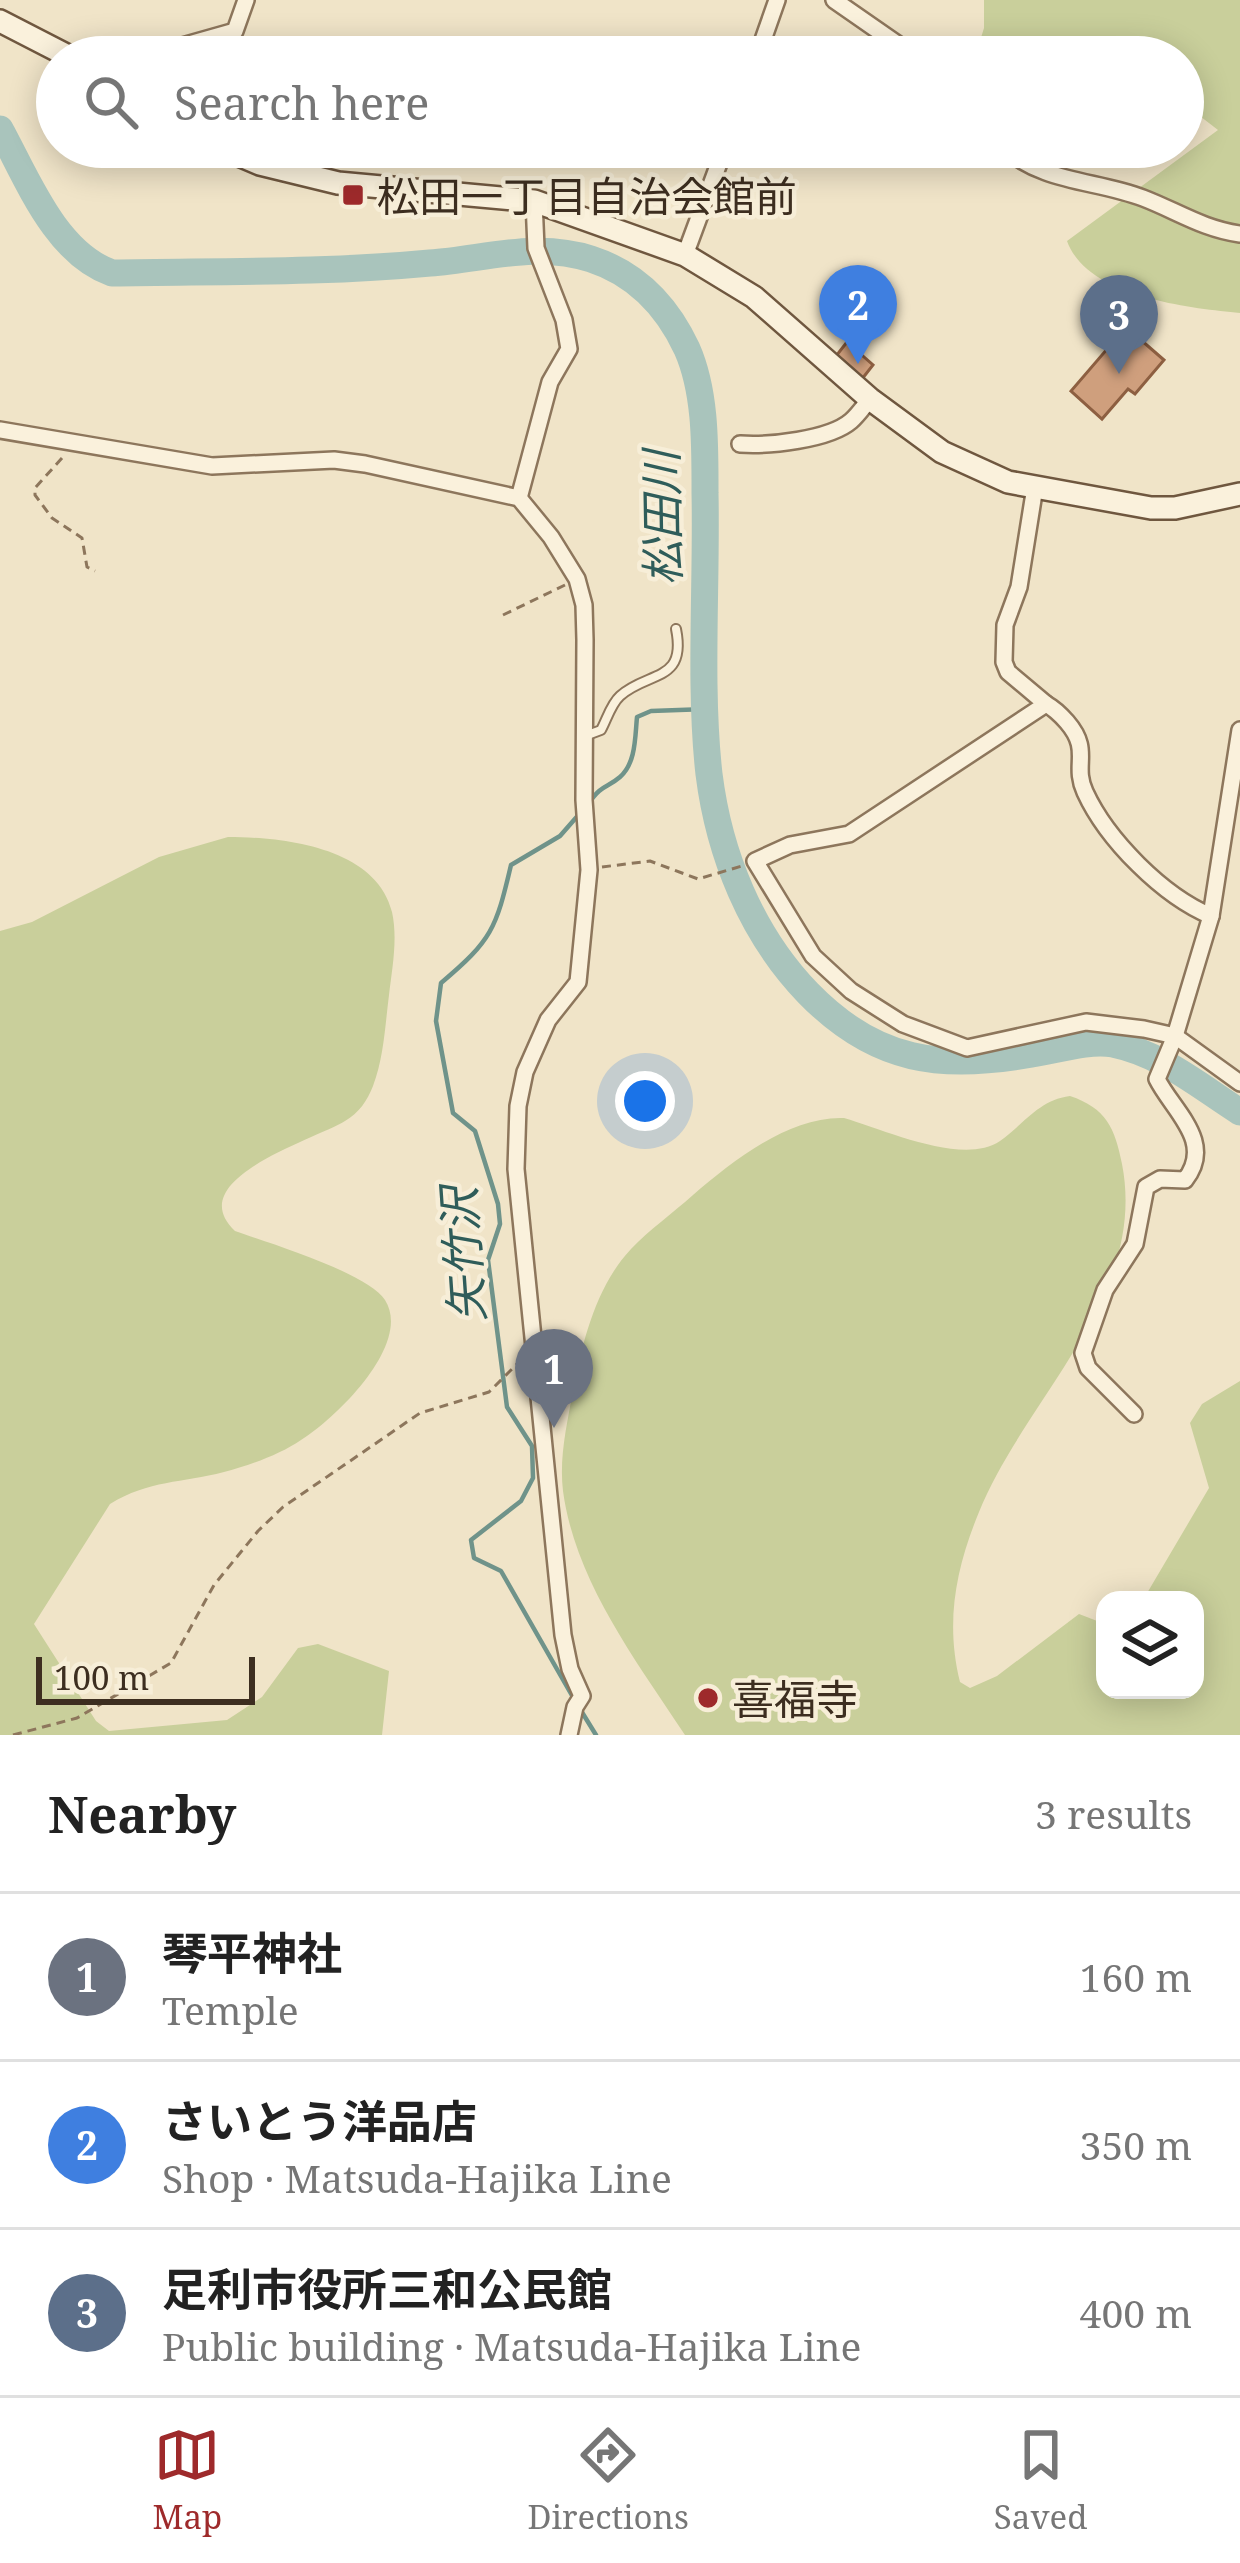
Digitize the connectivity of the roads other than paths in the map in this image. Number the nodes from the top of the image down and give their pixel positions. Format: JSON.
{"nodes":[{"id":1,"x":246,"y":0,"type":"edge"},
{"id":2,"x":777,"y":0,"type":"edge"},
{"id":3,"x":834,"y":0,"type":"edge"},
{"id":4,"x":0,"y":21,"type":"edge"},
{"id":5,"x":217,"y":36,"type":"edge"},
{"id":6,"x":764,"y":36,"type":"edge"},
{"id":7,"x":886,"y":36,"type":"edge"},
{"id":8,"x":36,"y":40,"type":"edge"},
{"id":9,"x":276,"y":168,"type":"edge"},
{"id":10,"x":717,"y":168,"type":"edge"},
{"id":11,"x":1038,"y":168,"type":"edge"},
{"id":12,"x":533,"y":201,"type":"junction"},
{"id":13,"x":1240,"y":234,"type":"edge"},
{"id":14,"x":685,"y":255,"type":"junction"},
{"id":15,"x":870,"y":399,"type":"junction"},
{"id":16,"x":0,"y":430,"type":"edge"},
{"id":17,"x":740,"y":444,"type":"dead end"},
{"id":18,"x":1035,"y":487,"type":"junction"},
{"id":19,"x":1240,"y":494,"type":"edge"},
{"id":20,"x":519,"y":498,"type":"junction"},
{"id":21,"x":676,"y":629,"type":"dead end"},
{"id":22,"x":1046,"y":704,"type":"junction"},
{"id":23,"x":1240,"y":730,"type":"edge"},
{"id":24,"x":584,"y":736,"type":"junction"},
{"id":25,"x":1211,"y":916,"type":"junction"},
{"id":26,"x":1174,"y":1038,"type":"junction"},
{"id":27,"x":1240,"y":1083,"type":"edge"},
{"id":28,"x":1134,"y":1414,"type":"dead end"},
{"id":29,"x":569,"y":1735,"type":"edge"}],
"edges":[{"from":1,"to":5,"type":"street"},
{"from":2,"to":6,"type":"street"},
{"from":3,"to":7,"type":"street"},
{"from":4,"to":8,"type":"main road"},
{"from":9,"to":12,"type":"main road"},
{"from":10,"to":14,"type":"street"},
{"from":11,"to":13,"type":"street"},
{"from":12,"to":14,"type":"main road"},
{"from":12,"to":20,"type":"street"},
{"from":14,"to":15,"type":"main road"},
{"from":15,"to":17,"type":"street"},
{"from":15,"to":18,"type":"main road"},
{"from":16,"to":20,"type":"street"},
{"from":18,"to":19,"type":"main road"},
{"from":18,"to":22,"type":"street"},
{"from":20,"to":24,"type":"street"},
{"from":21,"to":24,"type":"lane"},
{"from":22,"to":25,"type":"street"},
{"from":22,"to":26,"type":"street"},
{"from":23,"to":25,"type":"street"},
{"from":24,"to":29,"type":"street"},
{"from":25,"to":26,"type":"street"},
{"from":26,"to":27,"type":"street"},
{"from":26,"to":28,"type":"street"}]}
